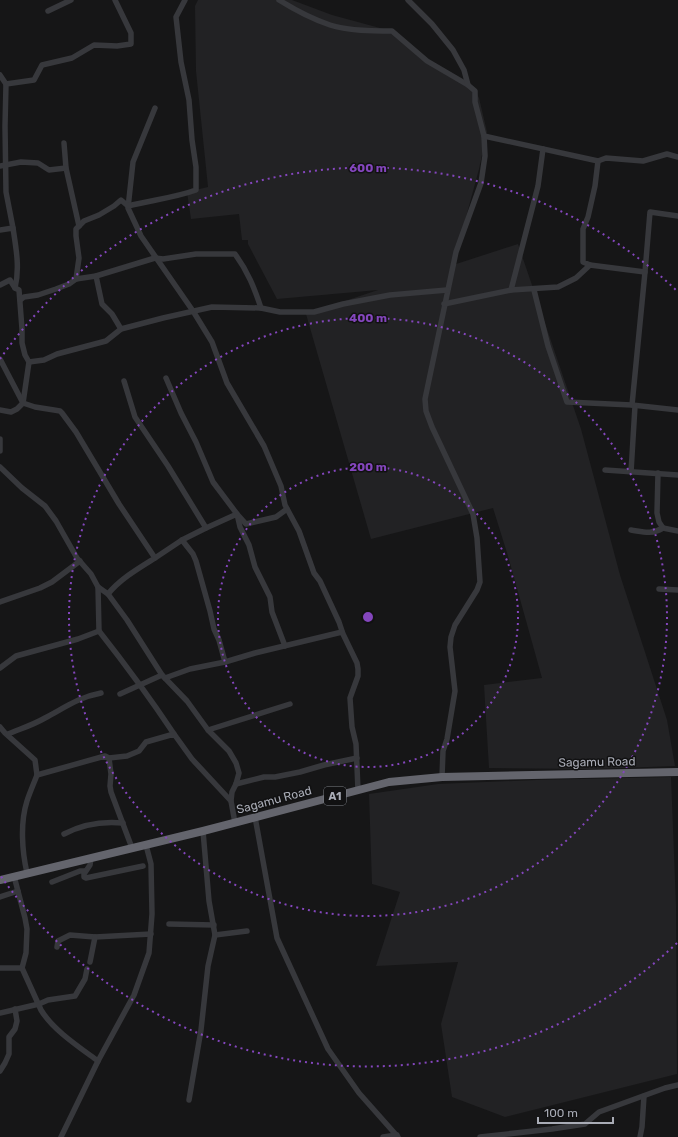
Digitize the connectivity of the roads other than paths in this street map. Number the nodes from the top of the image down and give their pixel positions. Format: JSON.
{"nodes":[{"id":1,"x":71,"y":0,"type":"edge"},
{"id":2,"x":115,"y":0,"type":"edge"},
{"id":3,"x":185,"y":0,"type":"edge"},
{"id":4,"x":279,"y":0,"type":"edge"},
{"id":5,"x":408,"y":0,"type":"edge"},
{"id":6,"x":48,"y":11,"type":"dead end"},
{"id":7,"x":0,"y":75,"type":"edge"},
{"id":8,"x":6,"y":84,"type":"junction"},
{"id":9,"x":468,"y":85,"type":"junction"},
{"id":10,"x":155,"y":108,"type":"dead end"},
{"id":11,"x":484,"y":136,"type":"junction"},
{"id":12,"x":64,"y":143,"type":"dead end"},
{"id":13,"x":543,"y":149,"type":"junction"},
{"id":14,"x":678,"y":157,"type":"edge"},
{"id":15,"x":598,"y":161,"type":"junction"},
{"id":16,"x":2,"y":166,"type":"edge"},
{"id":17,"x":66,"y":168,"type":"junction"},
{"id":18,"x":128,"y":206,"type":"junction"},
{"id":19,"x":678,"y":216,"type":"edge"},
{"id":20,"x":79,"y":226,"type":"junction"},
{"id":21,"x":13,"y":228,"type":"junction"},
{"id":22,"x":0,"y":230,"type":"edge"},
{"id":23,"x":155,"y":258,"type":"junction"},
{"id":24,"x":590,"y":265,"type":"junction"},
{"id":25,"x":645,"y":272,"type":"junction"},
{"id":26,"x":96,"y":276,"type":"junction"},
{"id":27,"x":76,"y":278,"type":"junction"},
{"id":28,"x":0,"y":285,"type":"edge"},
{"id":29,"x":15,"y":288,"type":"junction"},
{"id":30,"x":448,"y":290,"type":"junction"},
{"id":31,"x":511,"y":290,"type":"junction"},
{"id":32,"x":534,"y":290,"type":"junction"},
{"id":33,"x":20,"y":300,"type":"junction"},
{"id":34,"x":444,"y":304,"type":"junction"},
{"id":35,"x":261,"y":308,"type":"junction"},
{"id":36,"x":193,"y":311,"type":"junction"},
{"id":37,"x":121,"y":329,"type":"junction"},
{"id":38,"x":0,"y":359,"type":"edge"},
{"id":39,"x":29,"y":362,"type":"junction"},
{"id":40,"x":166,"y":378,"type":"dead end"},
{"id":41,"x":124,"y":381,"type":"dead end"},
{"id":42,"x":23,"y":403,"type":"junction"},
{"id":43,"x":633,"y":405,"type":"junction"},
{"id":44,"x":0,"y":410,"type":"edge"},
{"id":45,"x":678,"y":410,"type":"edge"},
{"id":46,"x":0,"y":439,"type":"edge"},
{"id":47,"x":0,"y":451,"type":"edge"},
{"id":48,"x":0,"y":467,"type":"edge"},
{"id":49,"x":604,"y":470,"type":"dead end"},
{"id":50,"x":631,"y":472,"type":"junction"},
{"id":51,"x":658,"y":473,"type":"junction"},
{"id":52,"x":678,"y":475,"type":"edge"},
{"id":53,"x":287,"y":509,"type":"junction"},
{"id":54,"x":237,"y":514,"type":"junction"},
{"id":55,"x":206,"y":528,"type":"junction"},
{"id":56,"x":663,"y":528,"type":"junction"},
{"id":57,"x":631,"y":530,"type":"dead end"},
{"id":58,"x":678,"y":530,"type":"edge"},
{"id":59,"x":182,"y":540,"type":"junction"},
{"id":60,"x":155,"y":558,"type":"junction"},
{"id":61,"x":80,"y":561,"type":"junction"},
{"id":62,"x":98,"y":587,"type":"junction"},
{"id":63,"x":659,"y":589,"type":"dead end"},
{"id":64,"x":678,"y":590,"type":"edge"},
{"id":65,"x":108,"y":594,"type":"junction"},
{"id":66,"x":0,"y":602,"type":"edge"},
{"id":67,"x":98,"y":631,"type":"junction"},
{"id":68,"x":342,"y":632,"type":"junction"},
{"id":69,"x":285,"y":646,"type":"junction"},
{"id":70,"x":225,"y":662,"type":"junction"},
{"id":71,"x":0,"y":668,"type":"edge"},
{"id":72,"x":164,"y":676,"type":"junction"},
{"id":73,"x":139,"y":685,"type":"junction"},
{"id":74,"x":101,"y":693,"type":"dead end"},
{"id":75,"x":120,"y":694,"type":"dead end"},
{"id":76,"x":290,"y":704,"type":"dead end"},
{"id":77,"x":0,"y":727,"type":"edge"},
{"id":78,"x":208,"y":730,"type":"junction"},
{"id":79,"x":4,"y":734,"type":"edge"},
{"id":80,"x":174,"y":734,"type":"junction"},
{"id":81,"x":109,"y":758,"type":"junction"},
{"id":82,"x":357,"y":758,"type":"junction"},
{"id":83,"x":678,"y":772,"type":"edge"},
{"id":84,"x":37,"y":774,"type":"junction"},
{"id":85,"x":442,"y":777,"type":"junction"},
{"id":86,"x":236,"y":784,"type":"junction"},
{"id":87,"x":358,"y":790,"type":"junction"},
{"id":88,"x":230,"y":801,"type":"junction"},
{"id":89,"x":255,"y":817,"type":"junction"},
{"id":90,"x":235,"y":822,"type":"junction"},
{"id":91,"x":123,"y":823,"type":"junction"},
{"id":92,"x":203,"y":831,"type":"junction"},
{"id":93,"x":64,"y":834,"type":"dead end"},
{"id":94,"x":146,"y":845,"type":"junction"},
{"id":95,"x":132,"y":848,"type":"junction"},
{"id":96,"x":91,"y":858,"type":"junction"},
{"id":97,"x":144,"y":866,"type":"dead end"},
{"id":98,"x":85,"y":872,"type":"junction"},
{"id":99,"x":27,"y":873,"type":"junction"},
{"id":100,"x":14,"y":876,"type":"junction"},
{"id":101,"x":0,"y":880,"type":"edge"},
{"id":102,"x":52,"y":882,"type":"dead end"},
{"id":103,"x":18,"y":891,"type":"junction"},
{"id":104,"x":0,"y":897,"type":"edge"},
{"id":105,"x":169,"y":924,"type":"dead end"},
{"id":106,"x":214,"y":925,"type":"junction"},
{"id":107,"x":247,"y":930,"type":"dead end"},
{"id":108,"x":151,"y":934,"type":"junction"},
{"id":109,"x":215,"y":935,"type":"junction"},
{"id":110,"x":95,"y":937,"type":"junction"},
{"id":111,"x":57,"y":947,"type":"dead end"},
{"id":112,"x":90,"y":962,"type":"dead end"},
{"id":113,"x":0,"y":968,"type":"edge"},
{"id":114,"x":22,"y":968,"type":"junction"},
{"id":115,"x":87,"y":969,"type":"dead end"},
{"id":116,"x":35,"y":995,"type":"junction"},
{"id":117,"x":39,"y":1004,"type":"junction"},
{"id":118,"x":29,"y":1006,"type":"junction"},
{"id":119,"x":15,"y":1009,"type":"junction"},
{"id":120,"x":0,"y":1013,"type":"edge"},
{"id":121,"x":98,"y":1061,"type":"junction"},
{"id":122,"x":0,"y":1072,"type":"edge"},
{"id":123,"x":678,"y":1085,"type":"edge"},
{"id":124,"x":644,"y":1096,"type":"junction"},
{"id":125,"x":189,"y":1100,"type":"dead end"},
{"id":126,"x":398,"y":1136,"type":"edge"},
{"id":127,"x":61,"y":1137,"type":"edge"},
{"id":128,"x":384,"y":1137,"type":"edge"},
{"id":129,"x":480,"y":1137,"type":"edge"},
{"id":130,"x":640,"y":1137,"type":"edge"}],
"edges":[{"from":1,"to":6,"type":"street"},
{"from":2,"to":8,"type":"street"},
{"from":3,"to":18,"type":"street"},
{"from":4,"to":9,"type":"street"},
{"from":5,"to":9,"type":"street"},
{"from":7,"to":8,"type":"street"},
{"from":8,"to":16,"type":"street"},
{"from":9,"to":11,"type":"street"},
{"from":10,"to":18,"type":"street"},
{"from":11,"to":13,"type":"street"},
{"from":11,"to":30,"type":"street"},
{"from":12,"to":17,"type":"street"},
{"from":13,"to":15,"type":"street"},
{"from":13,"to":31,"type":"street"},
{"from":14,"to":15,"type":"street"},
{"from":15,"to":24,"type":"street"},
{"from":16,"to":17,"type":"street"},
{"from":16,"to":21,"type":"street"},
{"from":17,"to":20,"type":"street"},
{"from":18,"to":20,"type":"street"},
{"from":18,"to":23,"type":"street"},
{"from":19,"to":25,"type":"street"},
{"from":20,"to":27,"type":"street"},
{"from":21,"to":22,"type":"street"},
{"from":21,"to":29,"type":"street"},
{"from":23,"to":26,"type":"street"},
{"from":23,"to":35,"type":"street"},
{"from":23,"to":36,"type":"street"},
{"from":24,"to":25,"type":"street"},
{"from":24,"to":32,"type":"street"},
{"from":25,"to":43,"type":"street"},
{"from":26,"to":27,"type":"street"},
{"from":26,"to":37,"type":"street"},
{"from":27,"to":33,"type":"street"},
{"from":28,"to":29,"type":"street"},
{"from":29,"to":33,"type":"street"},
{"from":30,"to":34,"type":"street"},
{"from":30,"to":35,"type":"street"},
{"from":31,"to":32,"type":"street"},
{"from":31,"to":34,"type":"street"},
{"from":32,"to":43,"type":"street"},
{"from":33,"to":39,"type":"street"},
{"from":34,"to":85,"type":"street"},
{"from":35,"to":36,"type":"street"},
{"from":36,"to":37,"type":"street"},
{"from":36,"to":53,"type":"street"},
{"from":37,"to":39,"type":"street"},
{"from":38,"to":42,"type":"street"},
{"from":39,"to":42,"type":"street"},
{"from":40,"to":54,"type":"street"},
{"from":41,"to":55,"type":"street"},
{"from":42,"to":44,"type":"street"},
{"from":42,"to":60,"type":"street"},
{"from":43,"to":45,"type":"street"},
{"from":43,"to":50,"type":"street"},
{"from":46,"to":47,"type":"street"},
{"from":48,"to":61,"type":"street"},
{"from":49,"to":50,"type":"street"},
{"from":50,"to":51,"type":"street"},
{"from":51,"to":52,"type":"street"},
{"from":51,"to":56,"type":"street"},
{"from":53,"to":54,"type":"street"},
{"from":53,"to":68,"type":"street"},
{"from":54,"to":55,"type":"street"},
{"from":54,"to":69,"type":"street"},
{"from":55,"to":59,"type":"street"},
{"from":56,"to":57,"type":"street"},
{"from":56,"to":58,"type":"street"},
{"from":59,"to":60,"type":"street"},
{"from":59,"to":70,"type":"street"},
{"from":60,"to":65,"type":"street"},
{"from":61,"to":62,"type":"street"},
{"from":61,"to":66,"type":"street"},
{"from":62,"to":65,"type":"street"},
{"from":62,"to":67,"type":"street"},
{"from":63,"to":64,"type":"street"},
{"from":65,"to":72,"type":"street"},
{"from":67,"to":71,"type":"street"},
{"from":67,"to":73,"type":"street"},
{"from":68,"to":69,"type":"street"},
{"from":68,"to":82,"type":"street"},
{"from":69,"to":70,"type":"street"},
{"from":70,"to":72,"type":"street"},
{"from":72,"to":73,"type":"street"},
{"from":72,"to":78,"type":"street"},
{"from":73,"to":75,"type":"street"},
{"from":73,"to":80,"type":"street"},
{"from":74,"to":79,"type":"street"},
{"from":76,"to":78,"type":"street"},
{"from":77,"to":79,"type":"street"},
{"from":78,"to":86,"type":"street"},
{"from":79,"to":84,"type":"street"},
{"from":80,"to":81,"type":"street"},
{"from":80,"to":88,"type":"street"},
{"from":81,"to":84,"type":"street"},
{"from":81,"to":91,"type":"street"},
{"from":82,"to":86,"type":"street"},
{"from":82,"to":87,"type":"street"},
{"from":83,"to":85,"type":"highway","name":"Sagamu Road","number":"A1"},
{"from":84,"to":99,"type":"street"},
{"from":85,"to":87,"type":"highway","name":"Sagamu Road","number":"A1"},
{"from":86,"to":88,"type":"street"},
{"from":87,"to":89,"type":"highway","name":"Sagamu Road","number":"A1"},
{"from":88,"to":90,"type":"street"},
{"from":89,"to":90,"type":"highway","name":"Sagamu Road","number":"A1"},
{"from":89,"to":126,"type":"street"},
{"from":90,"to":92,"type":"highway","name":"Sagamu Road","number":"A1"},
{"from":91,"to":93,"type":"street"},
{"from":91,"to":95,"type":"street"},
{"from":92,"to":94,"type":"highway","name":"Sagamu Road","number":"A1"},
{"from":92,"to":106,"type":"street"},
{"from":94,"to":95,"type":"highway","name":"Sagamu Road","number":"A1"},
{"from":94,"to":108,"type":"street"},
{"from":95,"to":96,"type":"highway","name":"Sagamu Road","number":"A1"},
{"from":96,"to":98,"type":"street"},
{"from":96,"to":99,"type":"highway","name":"Sagamu Road","number":"A1"},
{"from":97,"to":98,"type":"street"},
{"from":98,"to":102,"type":"street"},
{"from":99,"to":100,"type":"highway","name":"Sagamu Road","number":"A1"},
{"from":100,"to":101,"type":"highway","name":"Sagamu Road","number":"A1"},
{"from":100,"to":103,"type":"street"},
{"from":103,"to":104,"type":"street"},
{"from":103,"to":114,"type":"street"},
{"from":105,"to":106,"type":"street"},
{"from":106,"to":109,"type":"street"},
{"from":107,"to":109,"type":"street"},
{"from":108,"to":110,"type":"street"},
{"from":108,"to":121,"type":"street"},
{"from":109,"to":125,"type":"street"},
{"from":110,"to":111,"type":"street"},
{"from":110,"to":112,"type":"street"},
{"from":113,"to":114,"type":"street"},
{"from":114,"to":116,"type":"street"},
{"from":115,"to":117,"type":"street"},
{"from":116,"to":117,"type":"street"},
{"from":116,"to":118,"type":"street"},
{"from":117,"to":118,"type":"street"},
{"from":117,"to":121,"type":"street"},
{"from":118,"to":119,"type":"street"},
{"from":119,"to":120,"type":"street"},
{"from":119,"to":122,"type":"street"},
{"from":121,"to":127,"type":"street"},
{"from":123,"to":124,"type":"street"},
{"from":124,"to":129,"type":"street"},
{"from":124,"to":130,"type":"street"},
{"from":126,"to":128,"type":"street"}]}
